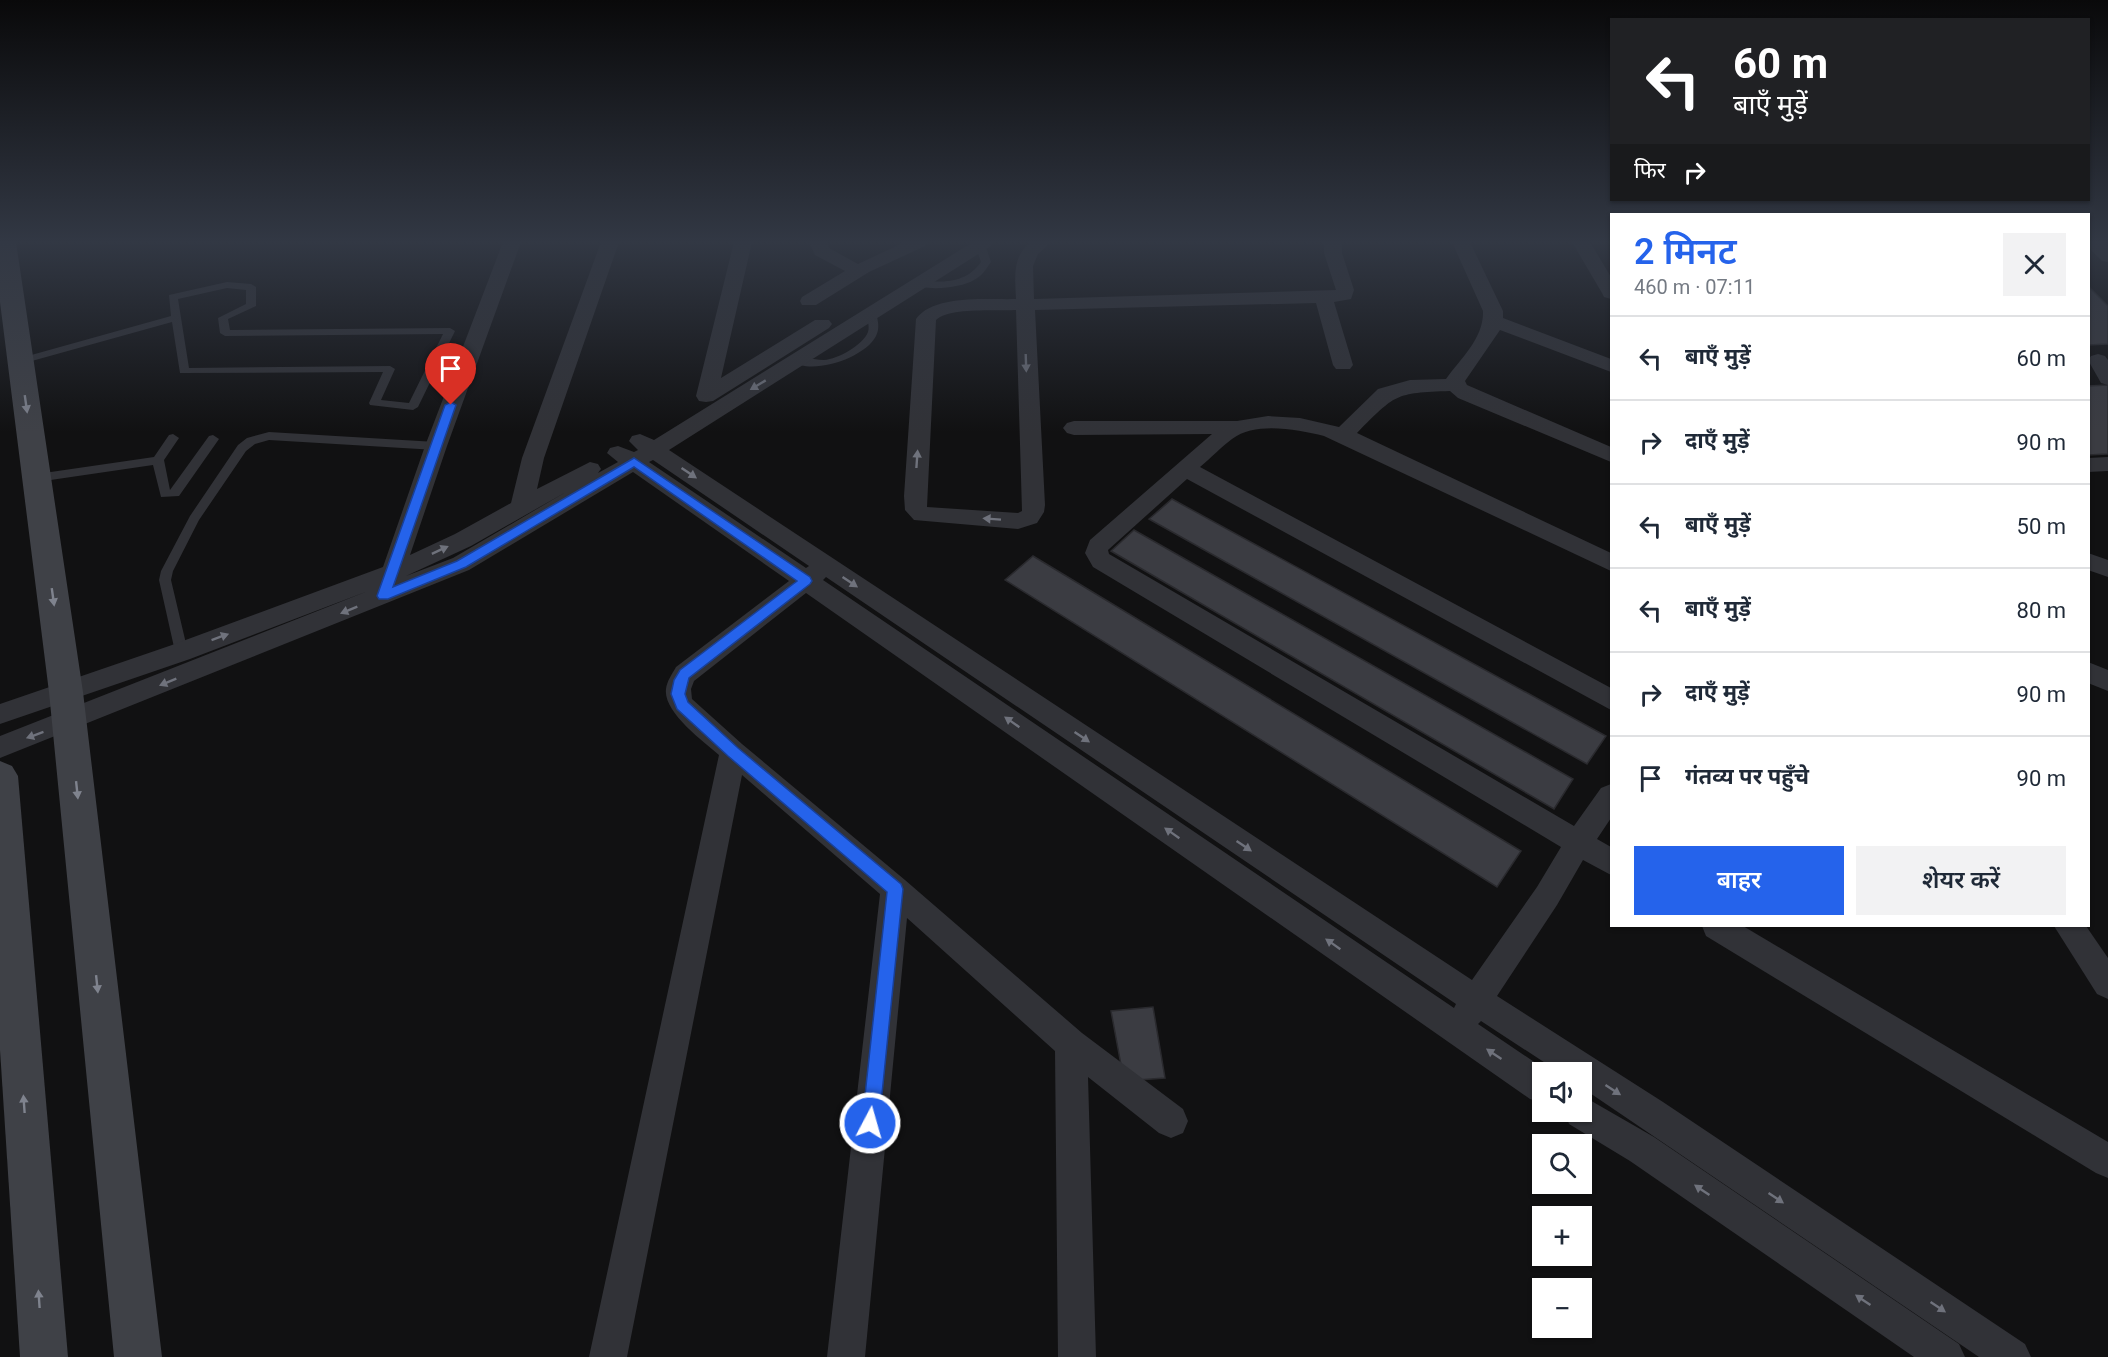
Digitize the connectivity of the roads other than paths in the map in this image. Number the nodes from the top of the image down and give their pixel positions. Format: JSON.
{"nodes":[{"id":1,"x":13,"y":305,"type":"edge"},
{"id":2,"x":174,"y":305,"type":"edge"},
{"id":3,"x":251,"y":305,"type":"edge"},
{"id":4,"x":488,"y":305,"type":"edge"},
{"id":5,"x":587,"y":305,"type":"edge"},
{"id":6,"x":727,"y":305,"type":"edge"},
{"id":7,"x":852,"y":305,"type":"edge"},
{"id":8,"x":883,"y":305,"type":"edge"},
{"id":9,"x":997,"y":305,"type":"edge"},
{"id":10,"x":1024,"y":305,"type":"edge"},
{"id":11,"x":1326,"y":305,"type":"edge"},
{"id":12,"x":1490,"y":305,"type":"edge"},
{"id":13,"x":176,"y":318,"type":"junction"},
{"id":14,"x":1494,"y":321,"type":"junction"},
{"id":15,"x":2098,"y":359,"type":"edge"},
{"id":16,"x":21,"y":361,"type":"junction"},
{"id":17,"x":1343,"y":365,"type":"dead end"},
{"id":18,"x":1610,"y":366,"type":"edge"},
{"id":19,"x":2108,"y":380,"type":"edge"},
{"id":20,"x":2090,"y":382,"type":"edge"},
{"id":21,"x":1456,"y":385,"type":"junction"},
{"id":22,"x":705,"y":396,"type":"junction"},
{"id":23,"x":1235,"y":427,"type":"junction"},
{"id":24,"x":1074,"y":428,"type":"dead end"},
{"id":25,"x":1343,"y":435,"type":"junction"},
{"id":26,"x":173,"y":438,"type":"dead end"},
{"id":27,"x":213,"y":440,"type":"dead end"},
{"id":28,"x":436,"y":446,"type":"junction"},
{"id":29,"x":636,"y":451,"type":"junction"},
{"id":30,"x":1610,"y":455,"type":"edge"},
{"id":31,"x":158,"y":460,"type":"junction"},
{"id":32,"x":2108,"y":464,"type":"edge"},
{"id":33,"x":2090,"y":465,"type":"edge"},
{"id":34,"x":1186,"y":469,"type":"junction"},
{"id":35,"x":37,"y":478,"type":"junction"},
{"id":36,"x":522,"y":506,"type":"junction"},
{"id":37,"x":2090,"y":562,"type":"edge"},
{"id":38,"x":1610,"y":563,"type":"edge"},
{"id":39,"x":2108,"y":569,"type":"edge"},
{"id":40,"x":392,"y":573,"type":"junction"},
{"id":41,"x":815,"y":573,"type":"junction"},
{"id":42,"x":383,"y":596,"type":"junction"},
{"id":43,"x":181,"y":652,"type":"junction"},
{"id":44,"x":2090,"y":673,"type":"edge"},
{"id":45,"x":2108,"y":681,"type":"edge"},
{"id":46,"x":1610,"y":699,"type":"edge"},
{"id":47,"x":68,"y":707,"type":"junction"},
{"id":48,"x":0,"y":714,"type":"edge"},
{"id":49,"x":0,"y":747,"type":"edge"},
{"id":50,"x":733,"y":752,"type":"junction"},
{"id":51,"x":0,"y":776,"type":"edge"},
{"id":52,"x":1610,"y":797,"type":"edge"},
{"id":53,"x":1579,"y":842,"type":"junction"},
{"id":54,"x":3,"y":857,"type":"edge"},
{"id":55,"x":1610,"y":861,"type":"edge"},
{"id":56,"x":895,"y":889,"type":"junction"},
{"id":57,"x":1719,"y":927,"type":"edge"},
{"id":58,"x":2070,"y":927,"type":"edge"},
{"id":59,"x":2108,"y":984,"type":"edge"},
{"id":60,"x":1476,"y":1001,"type":"junction"},
{"id":61,"x":1457,"y":1029,"type":"junction"},
{"id":62,"x":1071,"y":1044,"type":"junction"},
{"id":63,"x":1532,"y":1080,"type":"edge"},
{"id":64,"x":1651,"y":1114,"type":"junction"},
{"id":65,"x":1592,"y":1119,"type":"edge"},
{"id":66,"x":1171,"y":1121,"type":"dead end"},
{"id":67,"x":1642,"y":1149,"type":"junction"},
{"id":68,"x":2108,"y":1161,"type":"edge"},
{"id":69,"x":44,"y":1357,"type":"edge"},
{"id":70,"x":138,"y":1357,"type":"edge"},
{"id":71,"x":608,"y":1357,"type":"edge"},
{"id":72,"x":846,"y":1357,"type":"edge"},
{"id":73,"x":1077,"y":1357,"type":"edge"},
{"id":74,"x":1946,"y":1357,"type":"edge"},
{"id":75,"x":2012,"y":1357,"type":"edge"}],
"edges":[{"from":1,"to":16,"type":"street"},
{"from":2,"to":13,"type":"lane"},
{"from":3,"to":13,"type":"lane"},
{"from":4,"to":28,"type":"street"},
{"from":5,"to":36,"type":"street"},
{"from":6,"to":22,"type":"street"},
{"from":7,"to":22,"type":"street"},
{"from":8,"to":29,"type":"street","one_way":true},
{"from":10,"to":9,"type":"street","one_way":true},
{"from":11,"to":17,"type":"street"},
{"from":12,"to":14,"type":"street"},
{"from":13,"to":16,"type":"lane"},
{"from":14,"to":18,"type":"street"},
{"from":14,"to":21,"type":"street"},
{"from":15,"to":19,"type":"street"},
{"from":16,"to":35,"type":"street","one_way":true},
{"from":19,"to":20,"type":"street"},
{"from":21,"to":25,"type":"street"},
{"from":21,"to":30,"type":"street"},
{"from":22,"to":29,"type":"street"},
{"from":23,"to":24,"type":"street"},
{"from":23,"to":25,"type":"street"},
{"from":23,"to":34,"type":"street"},
{"from":25,"to":38,"type":"street"},
{"from":26,"to":31,"type":"lane"},
{"from":27,"to":31,"type":"lane"},
{"from":28,"to":40,"type":"street"},
{"from":28,"to":43,"type":"lane"},
{"from":29,"to":36,"type":"street"},
{"from":29,"to":41,"type":"street"},
{"from":29,"to":42,"type":"street"},
{"from":31,"to":35,"type":"lane"},
{"from":32,"to":33,"type":"street"},
{"from":34,"to":46,"type":"street"},
{"from":34,"to":53,"type":"street"},
{"from":35,"to":47,"type":"street","one_way":true},
{"from":40,"to":36,"type":"street","one_way":true},
{"from":37,"to":39,"type":"street"},
{"from":40,"to":42,"type":"street"},
{"from":43,"to":40,"type":"street","one_way":true},
{"from":41,"to":50,"type":"street"},
{"from":41,"to":60,"type":"street","one_way":true},
{"from":61,"to":41,"type":"street","one_way":true},
{"from":42,"to":47,"type":"street","one_way":true},
{"from":43,"to":47,"type":"street"},
{"from":44,"to":45,"type":"street"},
{"from":47,"to":48,"type":"street"},
{"from":47,"to":49,"type":"street","one_way":true},
{"from":47,"to":70,"type":"street","one_way":true},
{"from":50,"to":56,"type":"street"},
{"from":50,"to":71,"type":"street"},
{"from":51,"to":54,"type":"street"},
{"from":52,"to":53,"type":"street"},
{"from":53,"to":55,"type":"street"},
{"from":53,"to":60,"type":"street"},
{"from":69,"to":54,"type":"street","one_way":true},
{"from":56,"to":62,"type":"street"},
{"from":56,"to":72,"type":"street"},
{"from":57,"to":68,"type":"street"},
{"from":58,"to":59,"type":"street"},
{"from":60,"to":61,"type":"street"},
{"from":60,"to":64,"type":"street","one_way":true},
{"from":63,"to":61,"type":"street","one_way":true},
{"from":62,"to":66,"type":"street"},
{"from":62,"to":73,"type":"street"},
{"from":64,"to":67,"type":"street"},
{"from":64,"to":75,"type":"street","one_way":true},
{"from":65,"to":67,"type":"street"},
{"from":74,"to":67,"type":"street","one_way":true}]}
